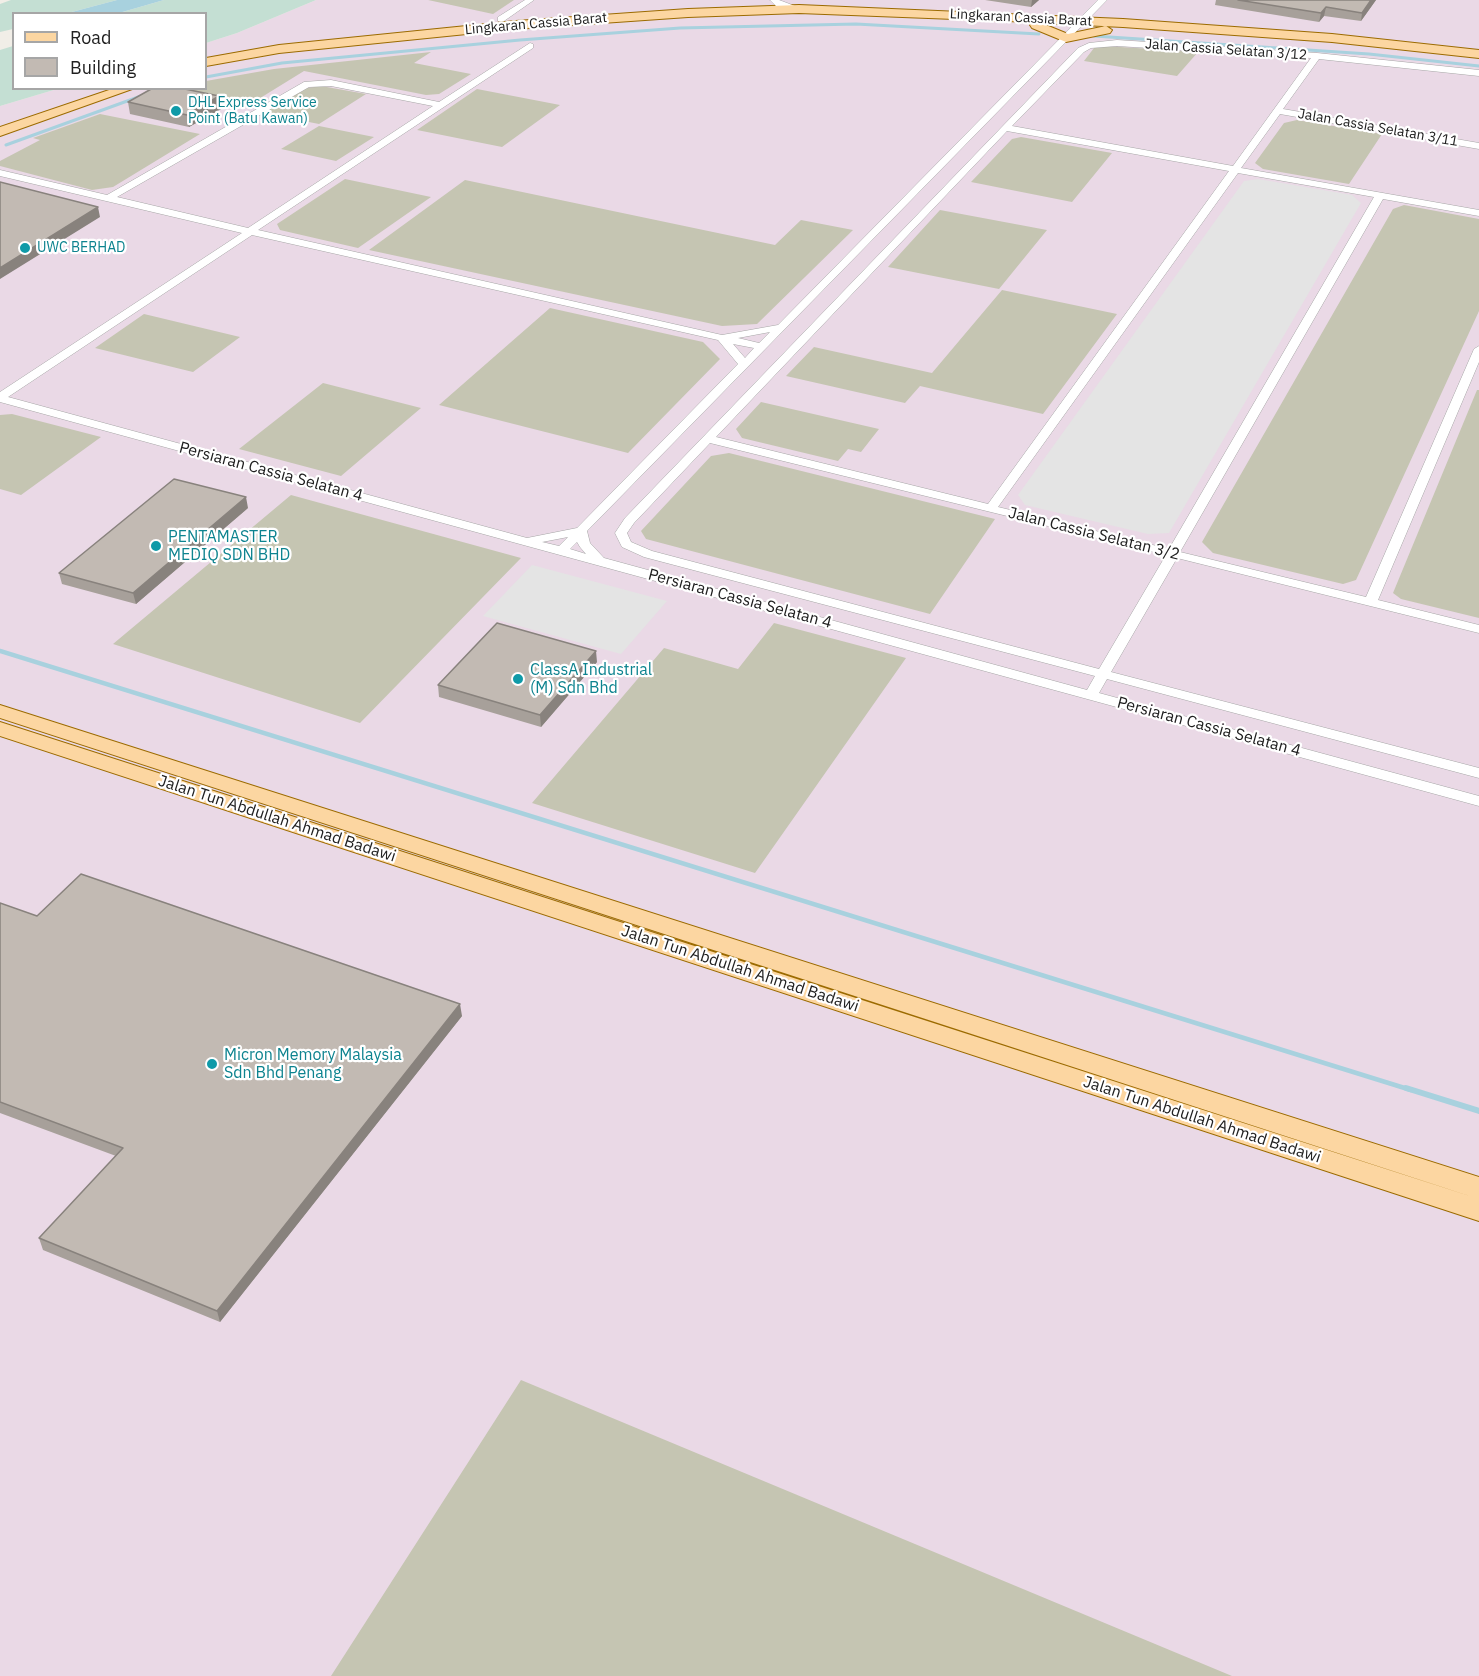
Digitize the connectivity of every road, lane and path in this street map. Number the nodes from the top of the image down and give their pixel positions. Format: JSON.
{"nodes":[{"id":1,"x":530,"y":0,"type":"edge"},
{"id":2,"x":773,"y":0,"type":"edge"},
{"id":3,"x":1099,"y":4,"type":"edge"},
{"id":4,"x":799,"y":9,"type":"junction"},
{"id":5,"x":755,"y":10,"type":"junction"},
{"id":6,"x":501,"y":19,"type":"dead end"},
{"id":7,"x":1048,"y":19,"type":"junction"},
{"id":8,"x":1079,"y":24,"type":"junction"},
{"id":9,"x":1036,"y":25,"type":"junction"},
{"id":10,"x":1118,"y":26,"type":"junction"},
{"id":11,"x":1066,"y":38,"type":"junction"},
{"id":12,"x":530,"y":46,"type":"dead end"},
{"id":13,"x":1479,"y":54,"type":"edge"},
{"id":14,"x":1317,"y":56,"type":"junction"},
{"id":15,"x":1479,"y":58,"type":"edge"},
{"id":16,"x":207,"y":62,"type":"edge"},
{"id":17,"x":207,"y":67,"type":"edge"},
{"id":18,"x":1479,"y":73,"type":"edge"},
{"id":19,"x":102,"y":90,"type":"edge"},
{"id":20,"x":123,"y":90,"type":"edge"},
{"id":21,"x":439,"y":105,"type":"junction"},
{"id":22,"x":1277,"y":111,"type":"junction"},
{"id":23,"x":0,"y":126,"type":"edge"},
{"id":24,"x":1005,"y":128,"type":"junction"},
{"id":25,"x":0,"y":132,"type":"edge"},
{"id":26,"x":1479,"y":146,"type":"edge"},
{"id":27,"x":1235,"y":169,"type":"junction"},
{"id":28,"x":0,"y":173,"type":"edge"},
{"id":29,"x":125,"y":188,"type":"junction"},
{"id":30,"x":91,"y":194,"type":"junction"},
{"id":31,"x":1380,"y":196,"type":"junction"},
{"id":32,"x":109,"y":198,"type":"junction"},
{"id":33,"x":130,"y":202,"type":"junction"},
{"id":34,"x":1479,"y":213,"type":"edge"},
{"id":35,"x":248,"y":231,"type":"junction"},
{"id":36,"x":782,"y":327,"type":"junction"},
{"id":37,"x":722,"y":338,"type":"junction"},
{"id":38,"x":762,"y":347,"type":"junction"},
{"id":39,"x":1479,"y":349,"type":"edge"},
{"id":40,"x":745,"y":364,"type":"junction"},
{"id":41,"x":0,"y":398,"type":"edge"},
{"id":42,"x":709,"y":439,"type":"junction"},
{"id":43,"x":991,"y":508,"type":"junction"},
{"id":44,"x":581,"y":531,"type":"junction"},
{"id":45,"x":524,"y":541,"type":"junction"},
{"id":46,"x":561,"y":551,"type":"junction"},
{"id":47,"x":1173,"y":554,"type":"junction"},
{"id":48,"x":599,"y":561,"type":"junction"},
{"id":49,"x":1371,"y":602,"type":"junction"},
{"id":50,"x":1479,"y":629,"type":"edge"},
{"id":51,"x":1104,"y":673,"type":"junction"},
{"id":52,"x":1092,"y":695,"type":"junction"},
{"id":53,"x":0,"y":711,"type":"edge"},
{"id":54,"x":18,"y":729,"type":"edge"},
{"id":55,"x":1479,"y":773,"type":"edge"},
{"id":56,"x":1479,"y":801,"type":"edge"},
{"id":57,"x":1479,"y":1188,"type":"edge"},
{"id":58,"x":1479,"y":1210,"type":"edge"}],
"edges":[{"from":1,"to":6,"type":"street"},
{"from":2,"to":4,"type":"street"},
{"from":2,"to":5,"type":"street"},
{"from":3,"to":7,"type":"main road"},
{"from":3,"to":8,"type":"street"},
{"from":3,"to":10,"type":"main road"},
{"from":4,"to":5,"type":"main road","name":"Lingkaran Cassia Barat"},
{"from":4,"to":7,"type":"main road","name":"Lingkaran Cassia Barat"},
{"from":5,"to":16,"type":"main road","name":"Lingkaran Cassia Barat"},
{"from":7,"to":8,"type":"main road","name":"Lingkaran Cassia Barat"},
{"from":8,"to":9,"type":"main road","name":"Lingkaran Cassia Barat"},
{"from":8,"to":10,"type":"main road","name":"Lingkaran Cassia Barat"},
{"from":8,"to":11,"type":"street"},
{"from":9,"to":11,"type":"main road"},
{"from":9,"to":17,"type":"main road","name":"Lingkaran Cassia Barat"},
{"from":10,"to":11,"type":"main road"},
{"from":10,"to":13,"type":"main road","name":"Lingkaran Cassia Barat"},
{"from":10,"to":15,"type":"main road","name":"Lingkaran Cassia Barat"},
{"from":11,"to":36,"type":"street"},
{"from":12,"to":21,"type":"street"},
{"from":14,"to":18,"type":"street","name":"Jalan Cassia Selatan 3/12"},
{"from":14,"to":22,"type":"street"},
{"from":14,"to":24,"type":"street","name":"Jalan Cassia Selatan 3/12"},
{"from":19,"to":23,"type":"main road"},
{"from":20,"to":25,"type":"main road"},
{"from":21,"to":29,"type":"street"},
{"from":21,"to":35,"type":"street"},
{"from":22,"to":26,"type":"street","name":"Jalan Cassia Selatan 3/11"},
{"from":22,"to":27,"type":"street"},
{"from":24,"to":27,"type":"street"},
{"from":24,"to":42,"type":"street","name":"Jalan Cassia Selatan 3/12"},
{"from":27,"to":31,"type":"street"},
{"from":27,"to":43,"type":"street"},
{"from":28,"to":30,"type":"street"},
{"from":29,"to":30,"type":"street"},
{"from":29,"to":32,"type":"street"},
{"from":29,"to":33,"type":"street"},
{"from":30,"to":32,"type":"street"},
{"from":31,"to":34,"type":"street"},
{"from":31,"to":47,"type":"street"},
{"from":32,"to":33,"type":"street"},
{"from":33,"to":35,"type":"street"},
{"from":35,"to":37,"type":"street"},
{"from":35,"to":41,"type":"street"},
{"from":36,"to":37,"type":"street"},
{"from":36,"to":38,"type":"street"},
{"from":37,"to":38,"type":"street"},
{"from":37,"to":40,"type":"street"},
{"from":38,"to":40,"type":"street"},
{"from":39,"to":49,"type":"street"},
{"from":40,"to":44,"type":"street"},
{"from":41,"to":45,"type":"street","name":"Persiaran Cassia Selatan 4"},
{"from":42,"to":43,"type":"street","name":"Jalan Cassia Selatan 3/2"},
{"from":42,"to":51,"type":"street","name":"Jalan Cassia Selatan 3/12"},
{"from":43,"to":47,"type":"street","name":"Jalan Cassia Selatan 3/2"},
{"from":44,"to":45,"type":"street"},
{"from":44,"to":46,"type":"street"},
{"from":44,"to":48,"type":"street"},
{"from":45,"to":46,"type":"street","name":"Persiaran Cassia Selatan 4"},
{"from":46,"to":48,"type":"street","name":"Persiaran Cassia Selatan 4"},
{"from":47,"to":49,"type":"street","name":"Jalan Cassia Selatan 3/2"},
{"from":47,"to":51,"type":"street"},
{"from":48,"to":52,"type":"street","name":"Persiaran Cassia Selatan 4"},
{"from":49,"to":50,"type":"street","name":"Jalan Cassia Selatan 3/2"},
{"from":51,"to":52,"type":"street"},
{"from":51,"to":55,"type":"street"},
{"from":52,"to":56,"type":"street","name":"Persiaran Cassia Selatan 4"},
{"from":53,"to":54,"type":"main road","name":"Jalan Tun Abdullah Ahmad Badawi"},
{"from":54,"to":57,"type":"main road","name":"Jalan Tun Abdullah Ahmad Badawi"},
{"from":54,"to":58,"type":"main road","name":"Jalan Tun Abdullah Ahmad Badawi"}]}
